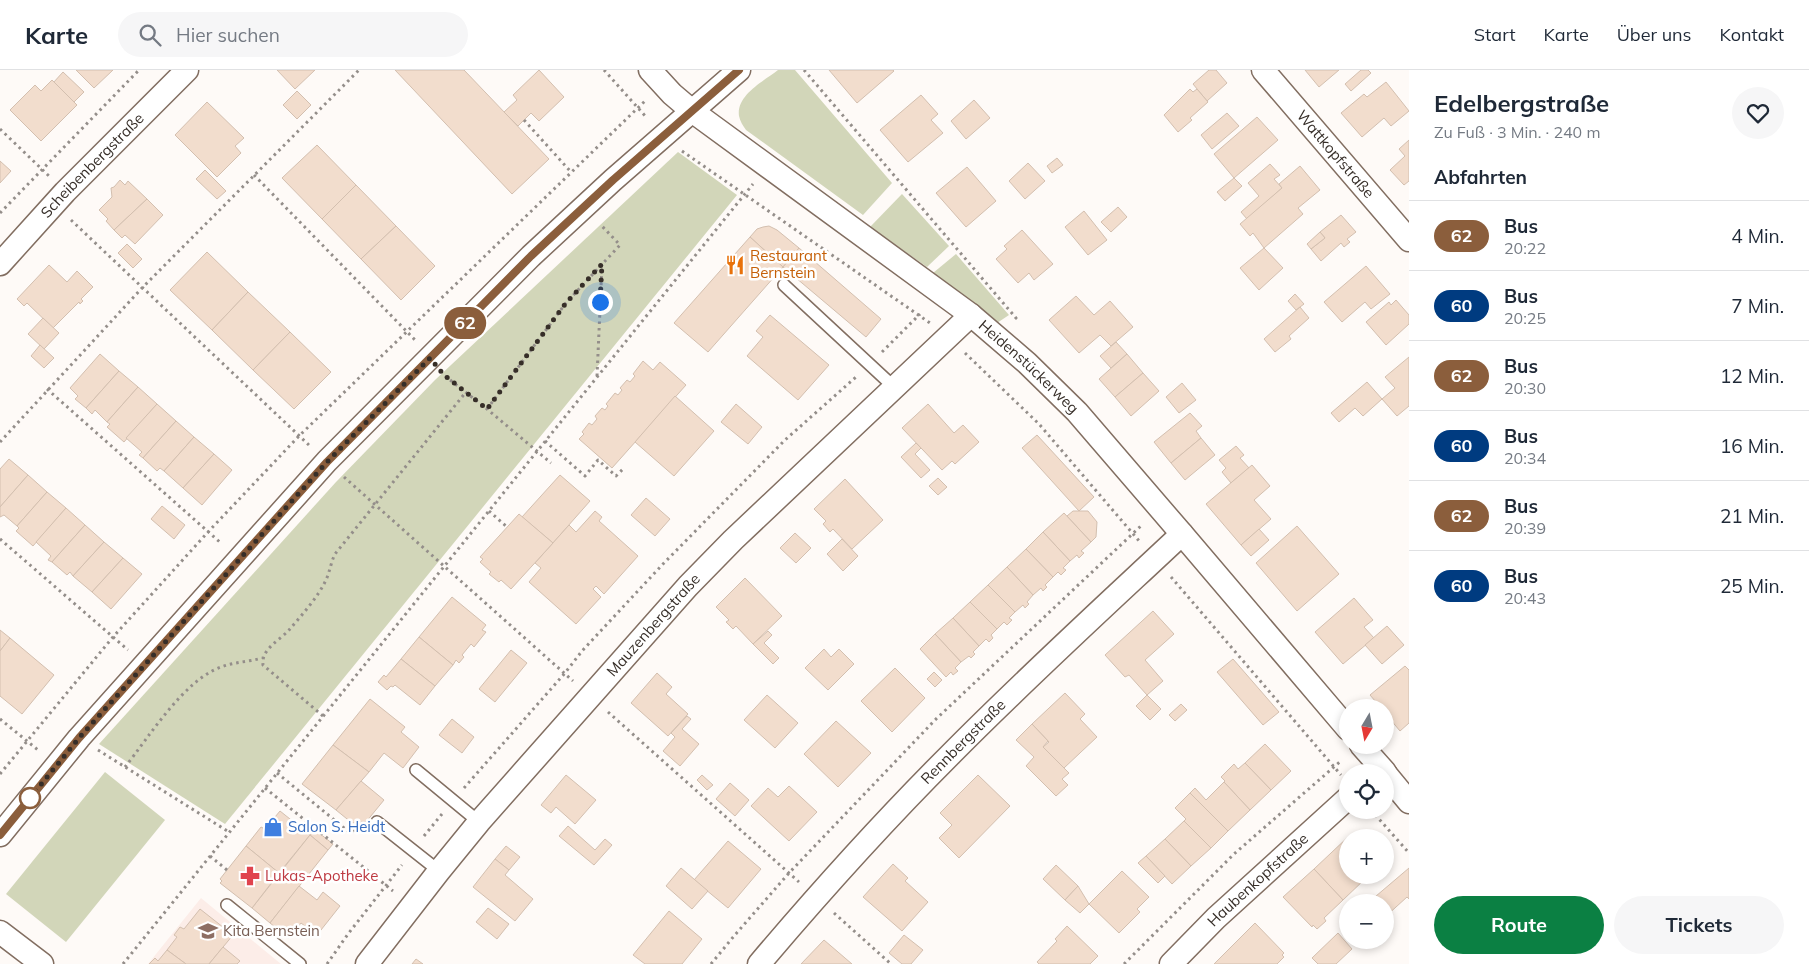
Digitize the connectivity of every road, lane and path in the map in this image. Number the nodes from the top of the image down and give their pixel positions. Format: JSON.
{"nodes":[{"id":1,"x":139,"y":70,"type":"edge"},
{"id":2,"x":187,"y":70,"type":"edge"},
{"id":3,"x":359,"y":70,"type":"edge"},
{"id":4,"x":604,"y":70,"type":"edge"},
{"id":5,"x":738,"y":70,"type":"edge"},
{"id":6,"x":804,"y":70,"type":"edge"},
{"id":7,"x":1263,"y":70,"type":"edge"},
{"id":8,"x":656,"y":77,"type":"edge"},
{"id":9,"x":638,"y":108,"type":"junction"},
{"id":10,"x":692,"y":110,"type":"junction"},
{"id":11,"x":524,"y":120,"type":"dead end"},
{"id":12,"x":0,"y":128,"type":"edge"},
{"id":13,"x":662,"y":136,"type":"junction"},
{"id":14,"x":768,"y":166,"type":"junction"},
{"id":15,"x":42,"y":169,"type":"junction"},
{"id":16,"x":571,"y":172,"type":"junction"},
{"id":17,"x":254,"y":175,"type":"junction"},
{"id":18,"x":744,"y":195,"type":"junction"},
{"id":19,"x":60,"y":198,"type":"junction"},
{"id":20,"x":584,"y":207,"type":"junction"},
{"id":21,"x":0,"y":213,"type":"edge"},
{"id":22,"x":1409,"y":240,"type":"edge"},
{"id":23,"x":0,"y":264,"type":"edge"},
{"id":24,"x":602,"y":264,"type":"junction"},
{"id":25,"x":784,"y":285,"type":"dead end"},
{"id":26,"x":142,"y":288,"type":"junction"},
{"id":27,"x":941,"y":293,"type":"junction"},
{"id":28,"x":920,"y":315,"type":"junction"},
{"id":29,"x":972,"y":315,"type":"junction"},
{"id":30,"x":408,"y":331,"type":"junction"},
{"id":31,"x":994,"y":335,"type":"junction"},
{"id":32,"x":949,"y":337,"type":"junction"},
{"id":33,"x":430,"y":358,"type":"junction"},
{"id":34,"x":870,"y":365,"type":"junction"},
{"id":35,"x":597,"y":376,"type":"junction"},
{"id":36,"x":895,"y":388,"type":"junction"},
{"id":37,"x":47,"y":389,"type":"junction"},
{"id":38,"x":466,"y":392,"type":"junction"},
{"id":39,"x":487,"y":409,"type":"junction"},
{"id":40,"x":300,"y":436,"type":"junction"},
{"id":41,"x":0,"y":442,"type":"edge"},
{"id":42,"x":545,"y":442,"type":"junction"},
{"id":43,"x":537,"y":451,"type":"junction"},
{"id":44,"x":327,"y":462,"type":"junction"},
{"id":45,"x":551,"y":463,"type":"dead end"},
{"id":46,"x":624,"y":468,"type":"dead end"},
{"id":47,"x":376,"y":505,"type":"junction"},
{"id":48,"x":1160,"y":507,"type":"junction"},
{"id":49,"x":488,"y":511,"type":"junction"},
{"id":50,"x":507,"y":527,"type":"dead end"},
{"id":51,"x":208,"y":532,"type":"junction"},
{"id":52,"x":1133,"y":533,"type":"junction"},
{"id":53,"x":1182,"y":534,"type":"junction"},
{"id":54,"x":0,"y":539,"type":"edge"},
{"id":55,"x":239,"y":559,"type":"junction"},
{"id":56,"x":1155,"y":559,"type":"junction"},
{"id":57,"x":444,"y":566,"type":"junction"},
{"id":58,"x":113,"y":637,"type":"junction"},
{"id":59,"x":262,"y":658,"type":"junction"},
{"id":60,"x":145,"y":665,"type":"junction"},
{"id":61,"x":565,"y":673,"type":"junction"},
{"id":62,"x":590,"y":696,"type":"junction"},
{"id":63,"x":323,"y":716,"type":"junction"},
{"id":64,"x":1339,"y":718,"type":"edge"},
{"id":65,"x":0,"y":719,"type":"edge"},
{"id":66,"x":79,"y":738,"type":"junction"},
{"id":67,"x":28,"y":741,"type":"junction"},
{"id":68,"x":1349,"y":754,"type":"edge"},
{"id":69,"x":1359,"y":754,"type":"edge"},
{"id":70,"x":1372,"y":764,"type":"edge"},
{"id":71,"x":56,"y":765,"type":"junction"},
{"id":72,"x":125,"y":767,"type":"junction"},
{"id":73,"x":1334,"y":767,"type":"junction"},
{"id":74,"x":416,"y":770,"type":"dead end"},
{"id":75,"x":277,"y":773,"type":"junction"},
{"id":76,"x":0,"y":774,"type":"edge"},
{"id":77,"x":1339,"y":777,"type":"edge"},
{"id":78,"x":1394,"y":785,"type":"edge"},
{"id":79,"x":265,"y":788,"type":"junction"},
{"id":80,"x":1339,"y":794,"type":"edge"},
{"id":81,"x":453,"y":801,"type":"junction"},
{"id":82,"x":1409,"y":802,"type":"edge"},
{"id":83,"x":1379,"y":819,"type":"edge"},
{"id":84,"x":377,"y":822,"type":"joint"},
{"id":85,"x":480,"y":822,"type":"junction"},
{"id":86,"x":229,"y":832,"type":"junction"},
{"id":87,"x":0,"y":835,"type":"edge"},
{"id":88,"x":413,"y":851,"type":"junction"},
{"id":89,"x":1409,"y":853,"type":"edge"},
{"id":90,"x":210,"y":856,"type":"junction"},
{"id":91,"x":227,"y":870,"type":"dead end"},
{"id":92,"x":439,"y":871,"type":"junction"},
{"id":93,"x":789,"y":873,"type":"junction"},
{"id":94,"x":386,"y":885,"type":"junction"},
{"id":95,"x":816,"y":897,"type":"junction"},
{"id":96,"x":227,"y":905,"type":"dead end"},
{"id":97,"x":412,"y":906,"type":"junction"},
{"id":98,"x":0,"y":932,"type":"edge"},
{"id":99,"x":42,"y":964,"type":"edge"},
{"id":100,"x":122,"y":964,"type":"edge"},
{"id":101,"x":300,"y":964,"type":"edge"},
{"id":102,"x":327,"y":964,"type":"edge"},
{"id":103,"x":367,"y":964,"type":"edge"},
{"id":104,"x":711,"y":964,"type":"edge"},
{"id":105,"x":759,"y":964,"type":"edge"},
{"id":106,"x":891,"y":964,"type":"edge"},
{"id":107,"x":1124,"y":964,"type":"edge"},
{"id":108,"x":1171,"y":964,"type":"edge"}],
"edges":[{"from":1,"to":15,"type":"path"},
{"from":2,"to":19,"type":"street","name":"Scheibenbergstraße"},
{"from":3,"to":17,"type":"path"},
{"from":4,"to":9,"type":"path"},
{"from":5,"to":10,"type":"street"},
{"from":6,"to":31,"type":"path"},
{"from":7,"to":22,"type":"street","name":"Wattkopfstraße"},
{"from":8,"to":9,"type":"path"},
{"from":8,"to":10,"type":"street","name":"Heidenstückerweg"},
{"from":9,"to":13,"type":"path"},
{"from":9,"to":16,"type":"path"},
{"from":10,"to":13,"type":"street"},
{"from":10,"to":14,"type":"street","name":"Heidenstückerweg"},
{"from":11,"to":16,"type":"path"},
{"from":12,"to":15,"type":"path"},
{"from":13,"to":18,"type":"path"},
{"from":13,"to":20,"type":"street"},
{"from":14,"to":18,"type":"path"},
{"from":14,"to":27,"type":"street","name":"Heidenstückerweg"},
{"from":15,"to":19,"type":"path"},
{"from":15,"to":21,"type":"path"},
{"from":16,"to":30,"type":"path"},
{"from":17,"to":26,"type":"path"},
{"from":17,"to":30,"type":"path"},
{"from":18,"to":28,"type":"path"},
{"from":18,"to":35,"type":"path"},
{"from":19,"to":23,"type":"street","name":"Scheibenbergstraße"},
{"from":19,"to":26,"type":"path"},
{"from":20,"to":24,"type":"path"},
{"from":20,"to":33,"type":"street"},
{"from":24,"to":35,"type":"path"},
{"from":24,"to":39,"type":"path"},
{"from":25,"to":34,"type":"lane"},
{"from":26,"to":37,"type":"path"},
{"from":26,"to":40,"type":"path"},
{"from":27,"to":28,"type":"path"},
{"from":27,"to":29,"type":"street","name":"Heidenstückerweg"},
{"from":28,"to":32,"type":"path"},
{"from":28,"to":34,"type":"path"},
{"from":29,"to":31,"type":"street","name":"Heidenstückerweg"},
{"from":29,"to":32,"type":"street","name":"Mauzenbergstraße"},
{"from":30,"to":40,"type":"path"},
{"from":31,"to":48,"type":"street","name":"Heidenstückerweg"},
{"from":32,"to":36,"type":"street","name":"Mauzenbergstraße"},
{"from":32,"to":52,"type":"path"},
{"from":33,"to":38,"type":"path"},
{"from":33,"to":44,"type":"street"},
{"from":34,"to":36,"type":"lane"},
{"from":34,"to":61,"type":"path"},
{"from":35,"to":42,"type":"path"},
{"from":36,"to":62,"type":"street","name":"Mauzenbergstraße"},
{"from":37,"to":41,"type":"path"},
{"from":37,"to":51,"type":"path"},
{"from":38,"to":39,"type":"path"},
{"from":38,"to":47,"type":"path"},
{"from":39,"to":43,"type":"path"},
{"from":40,"to":44,"type":"path"},
{"from":40,"to":51,"type":"path"},
{"from":42,"to":43,"type":"path"},
{"from":42,"to":46,"type":"path"},
{"from":43,"to":45,"type":"path"},
{"from":43,"to":49,"type":"path"},
{"from":44,"to":47,"type":"path"},
{"from":44,"to":55,"type":"street"},
{"from":47,"to":57,"type":"path"},
{"from":47,"to":59,"type":"path"},
{"from":48,"to":52,"type":"path"},
{"from":48,"to":53,"type":"street","name":"Heidenstückerweg"},
{"from":49,"to":50,"type":"path"},
{"from":49,"to":57,"type":"path"},
{"from":51,"to":55,"type":"path"},
{"from":51,"to":58,"type":"path"},
{"from":52,"to":56,"type":"path"},
{"from":52,"to":93,"type":"path"},
{"from":53,"to":56,"type":"street","name":"Rennbergstraße"},
{"from":53,"to":64,"type":"street","name":"Heidenstückerweg"},
{"from":54,"to":58,"type":"path"},
{"from":55,"to":60,"type":"street"},
{"from":56,"to":73,"type":"path"},
{"from":56,"to":95,"type":"street","name":"Rennbergstraße"},
{"from":57,"to":61,"type":"path"},
{"from":57,"to":63,"type":"path"},
{"from":58,"to":60,"type":"path"},
{"from":58,"to":67,"type":"path"},
{"from":59,"to":63,"type":"path"},
{"from":59,"to":72,"type":"path"},
{"from":60,"to":66,"type":"street"},
{"from":61,"to":62,"type":"path"},
{"from":61,"to":81,"type":"path"},
{"from":62,"to":85,"type":"street","name":"Mauzenbergstraße"},
{"from":62,"to":93,"type":"path"},
{"from":63,"to":75,"type":"path"},
{"from":65,"to":67,"type":"path"},
{"from":66,"to":71,"type":"street"},
{"from":66,"to":72,"type":"path"},
{"from":67,"to":71,"type":"path"},
{"from":67,"to":76,"type":"path"},
{"from":68,"to":73,"type":"path"},
{"from":69,"to":70,"type":"street"},
{"from":71,"to":87,"type":"street"},
{"from":72,"to":86,"type":"path"},
{"from":73,"to":77,"type":"path"},
{"from":73,"to":107,"type":"path"},
{"from":74,"to":81,"type":"lane"},
{"from":75,"to":79,"type":"path"},
{"from":75,"to":84,"type":"path"},
{"from":78,"to":82,"type":"street"},
{"from":79,"to":86,"type":"path"},
{"from":79,"to":94,"type":"path"},
{"from":80,"to":108,"type":"street","name":"Haubenkopfstraße"},
{"from":81,"to":85,"type":"lane"},
{"from":81,"to":88,"type":"path"},
{"from":83,"to":89,"type":"path"},
{"from":84,"to":88,"type":"lane"},
{"from":85,"to":92,"type":"street","name":"Mauzenbergstraße"},
{"from":86,"to":90,"type":"path"},
{"from":88,"to":92,"type":"lane"},
{"from":88,"to":94,"type":"path"},
{"from":90,"to":91,"type":"path"},
{"from":90,"to":100,"type":"path"},
{"from":92,"to":97,"type":"street","name":"Mauzenbergstraße"},
{"from":93,"to":95,"type":"path"},
{"from":93,"to":104,"type":"path"},
{"from":94,"to":97,"type":"path"},
{"from":94,"to":102,"type":"path"},
{"from":95,"to":105,"type":"street","name":"Rennbergstraße"},
{"from":95,"to":106,"type":"path"},
{"from":96,"to":101,"type":"lane"},
{"from":97,"to":103,"type":"street","name":"Mauzenbergstraße"},
{"from":98,"to":99,"type":"street"}]}
